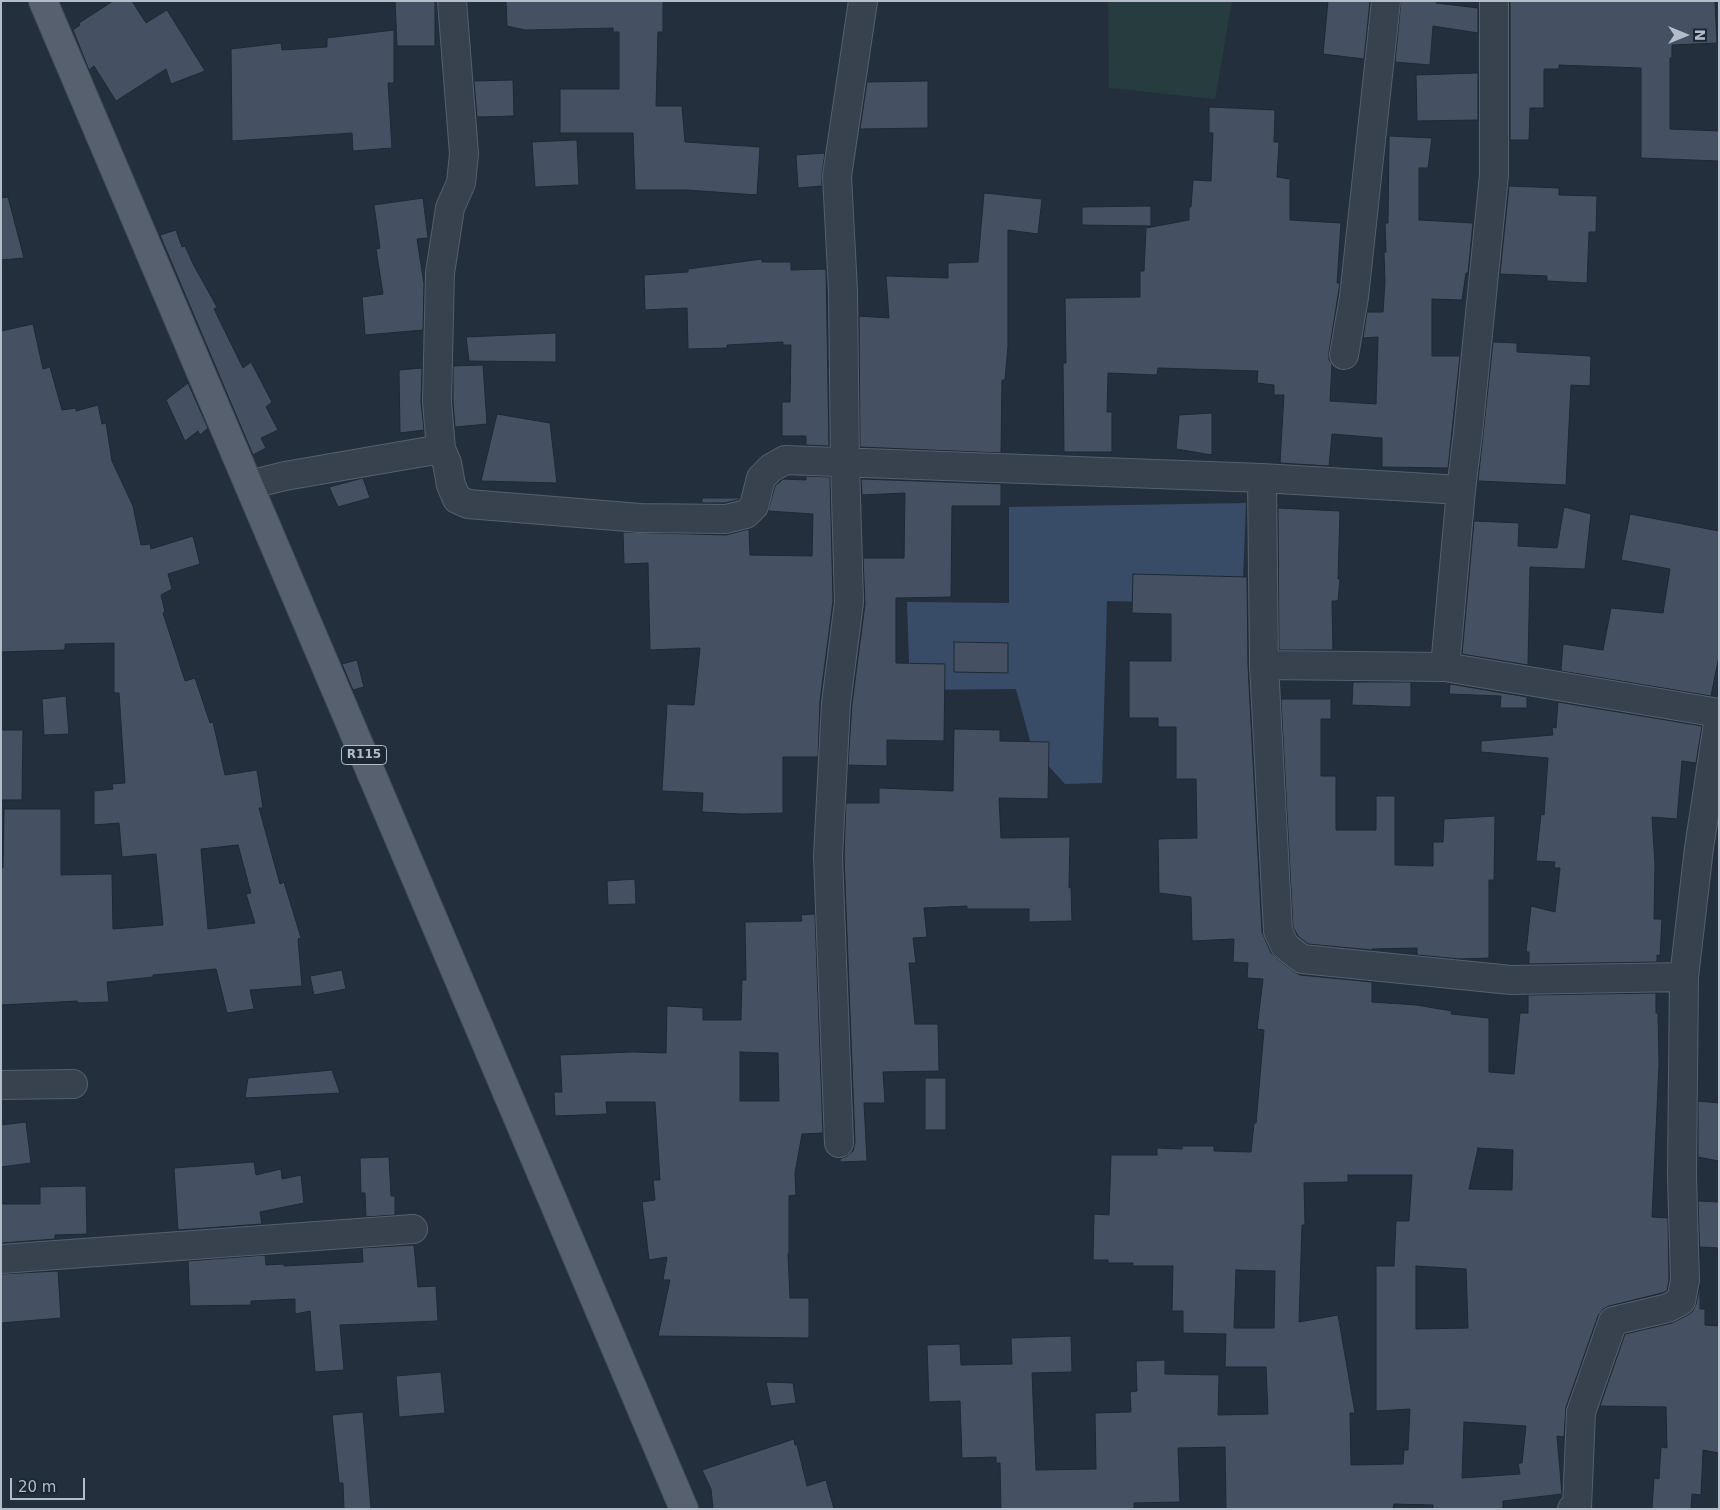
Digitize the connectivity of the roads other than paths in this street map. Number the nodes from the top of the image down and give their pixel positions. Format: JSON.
{"nodes":[{"id":1,"x":43,"y":1,"type":"edge"},
{"id":2,"x":452,"y":1,"type":"edge"},
{"id":3,"x":863,"y":1,"type":"edge"},
{"id":4,"x":1386,"y":1,"type":"edge"},
{"id":5,"x":1494,"y":1,"type":"edge"},
{"id":6,"x":1344,"y":355,"type":"dead end"},
{"id":7,"x":441,"y":449,"type":"junction"},
{"id":8,"x":845,"y":463,"type":"junction"},
{"id":9,"x":1262,"y":478,"type":"junction"},
{"id":10,"x":249,"y":485,"type":"junction"},
{"id":11,"x":1461,"y":490,"type":"junction"},
{"id":12,"x":1264,"y":665,"type":"junction"},
{"id":13,"x":1445,"y":667,"type":"junction"},
{"id":14,"x":1719,"y":714,"type":"edge"},
{"id":15,"x":1719,"y":718,"type":"edge"},
{"id":16,"x":1717,"y":748,"type":"edge"},
{"id":17,"x":1684,"y":977,"type":"junction"},
{"id":18,"x":73,"y":1084,"type":"dead end"},
{"id":19,"x":1,"y":1085,"type":"edge"},
{"id":20,"x":839,"y":1143,"type":"dead end"},
{"id":21,"x":414,"y":1229,"type":"dead end"},
{"id":22,"x":1,"y":1259,"type":"edge"},
{"id":23,"x":684,"y":1509,"type":"edge"},
{"id":24,"x":1572,"y":1509,"type":"edge"}],
"edges":[{"from":1,"to":10,"type":"main road","number":"R115"},
{"from":2,"to":7,"type":"street"},
{"from":3,"to":8,"type":"street"},
{"from":4,"to":6,"type":"street"},
{"from":5,"to":11,"type":"street"},
{"from":7,"to":8,"type":"street"},
{"from":7,"to":10,"type":"street"},
{"from":8,"to":9,"type":"street"},
{"from":8,"to":20,"type":"street"},
{"from":9,"to":11,"type":"street"},
{"from":9,"to":12,"type":"street"},
{"from":10,"to":23,"type":"main road","number":"R115"},
{"from":11,"to":13,"type":"street"},
{"from":12,"to":13,"type":"street"},
{"from":12,"to":17,"type":"street"},
{"from":13,"to":14,"type":"street"},
{"from":15,"to":16,"type":"street"},
{"from":16,"to":17,"type":"street"},
{"from":17,"to":24,"type":"street"},
{"from":18,"to":19,"type":"street"},
{"from":21,"to":22,"type":"street"}]}
